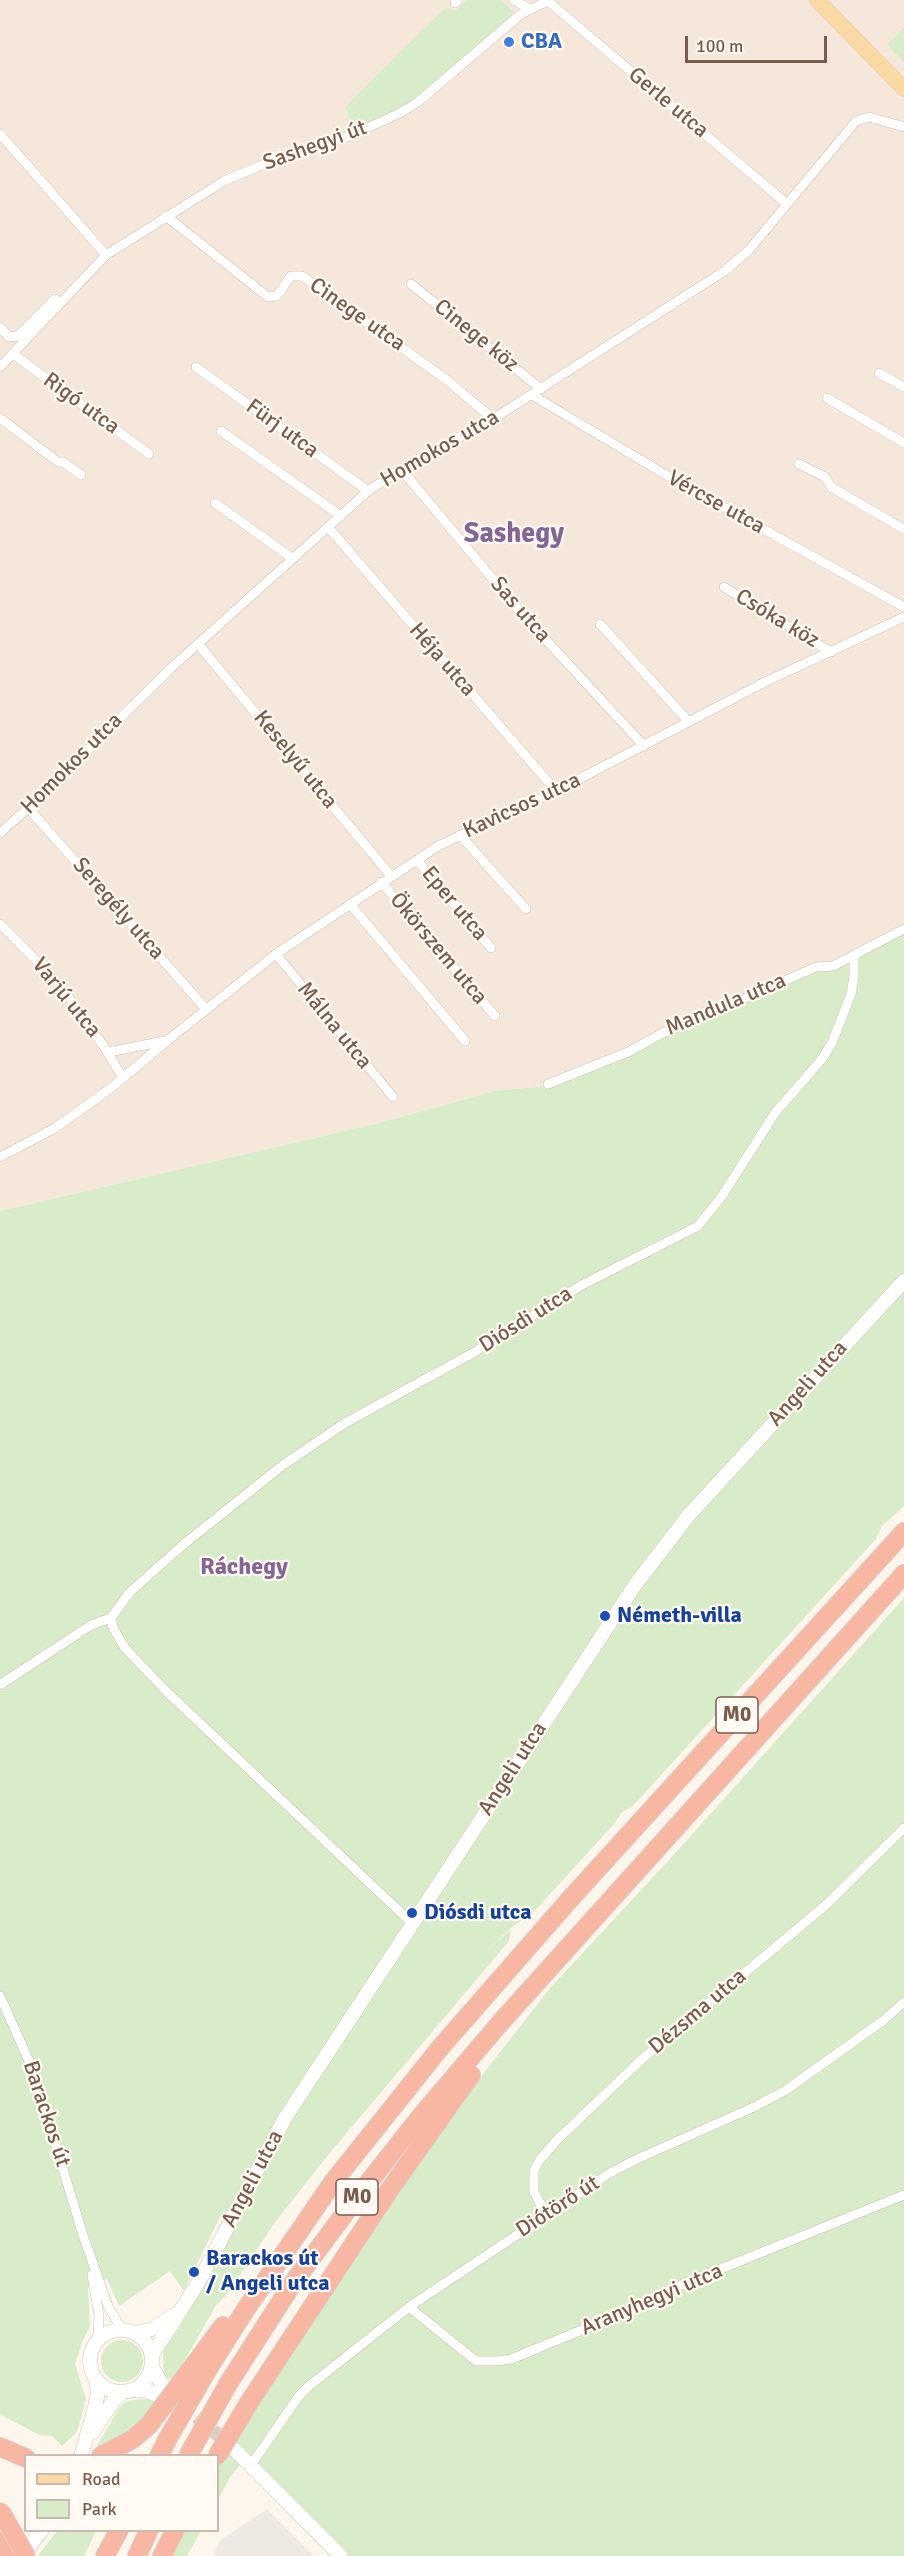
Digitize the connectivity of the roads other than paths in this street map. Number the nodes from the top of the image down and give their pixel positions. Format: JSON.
{"nodes":[{"id":1,"x":514,"y":0,"type":"edge"},
{"id":2,"x":817,"y":0,"type":"edge"},
{"id":3,"x":549,"y":1,"type":"edge"},
{"id":4,"x":530,"y":9,"type":"junction"},
{"id":5,"x":904,"y":89,"type":"edge"},
{"id":6,"x":904,"y":127,"type":"edge"},
{"id":7,"x":0,"y":134,"type":"edge"},
{"id":8,"x":787,"y":204,"type":"junction"},
{"id":9,"x":166,"y":216,"type":"junction"},
{"id":10,"x":106,"y":255,"type":"junction"},
{"id":11,"x":411,"y":284,"type":"dead end"},
{"id":12,"x":75,"y":285,"type":"junction"},
{"id":13,"x":0,"y":327,"type":"edge"},
{"id":14,"x":13,"y":354,"type":"junction"},
{"id":15,"x":0,"y":367,"type":"edge"},
{"id":16,"x":196,"y":367,"type":"dead end"},
{"id":17,"x":879,"y":373,"type":"dead end"},
{"id":18,"x":904,"y":387,"type":"edge"},
{"id":19,"x":541,"y":389,"type":"junction"},
{"id":20,"x":532,"y":395,"type":"junction"},
{"id":21,"x":827,"y":398,"type":"dead end"},
{"id":22,"x":0,"y":418,"type":"edge"},
{"id":23,"x":493,"y":419,"type":"junction"},
{"id":24,"x":221,"y":431,"type":"dead end"},
{"id":25,"x":904,"y":443,"type":"edge"},
{"id":26,"x":150,"y":454,"type":"dead end"},
{"id":27,"x":798,"y":464,"type":"dead end"},
{"id":28,"x":401,"y":470,"type":"junction"},
{"id":29,"x":81,"y":475,"type":"dead end"},
{"id":30,"x":368,"y":491,"type":"junction"},
{"id":31,"x":215,"y":503,"type":"dead end"},
{"id":32,"x":341,"y":516,"type":"junction"},
{"id":33,"x":328,"y":528,"type":"junction"},
{"id":34,"x":904,"y":529,"type":"edge"},
{"id":35,"x":292,"y":558,"type":"junction"},
{"id":36,"x":724,"y":587,"type":"dead end"},
{"id":37,"x":904,"y":607,"type":"edge"},
{"id":38,"x":904,"y":617,"type":"edge"},
{"id":39,"x":600,"y":624,"type":"dead end"},
{"id":40,"x":198,"y":644,"type":"junction"},
{"id":41,"x":831,"y":652,"type":"junction"},
{"id":42,"x":689,"y":722,"type":"junction"},
{"id":43,"x":644,"y":747,"type":"junction"},
{"id":44,"x":556,"y":791,"type":"junction"},
{"id":45,"x":29,"y":809,"type":"junction"},
{"id":46,"x":0,"y":833,"type":"edge"},
{"id":47,"x":460,"y":835,"type":"junction"},
{"id":48,"x":417,"y":860,"type":"junction"},
{"id":49,"x":391,"y":876,"type":"junction"},
{"id":50,"x":381,"y":882,"type":"junction"},
{"id":51,"x":350,"y":904,"type":"junction"},
{"id":52,"x":526,"y":909,"type":"dead end"},
{"id":53,"x":0,"y":924,"type":"edge"},
{"id":54,"x":904,"y":929,"type":"edge"},
{"id":55,"x":491,"y":948,"type":"dead end"},
{"id":56,"x":276,"y":954,"type":"junction"},
{"id":57,"x":854,"y":956,"type":"junction"},
{"id":58,"x":206,"y":1010,"type":"junction"},
{"id":59,"x":495,"y":1016,"type":"dead end"},
{"id":60,"x":168,"y":1040,"type":"junction"},
{"id":61,"x":465,"y":1041,"type":"dead end"},
{"id":62,"x":135,"y":1046,"type":"junction"},
{"id":63,"x":108,"y":1052,"type":"junction"},
{"id":64,"x":144,"y":1060,"type":"junction"},
{"id":65,"x":123,"y":1078,"type":"junction"},
{"id":66,"x":548,"y":1084,"type":"dead end"},
{"id":67,"x":393,"y":1097,"type":"dead end"},
{"id":68,"x":0,"y":1157,"type":"edge"},
{"id":69,"x":904,"y":1281,"type":"edge"},
{"id":70,"x":904,"y":1532,"type":"edge"},
{"id":71,"x":904,"y":1574,"type":"edge"},
{"id":72,"x":111,"y":1618,"type":"junction"},
{"id":73,"x":0,"y":1684,"type":"edge"},
{"id":74,"x":904,"y":1828,"type":"edge"},
{"id":75,"x":413,"y":1924,"type":"junction"},
{"id":76,"x":0,"y":1996,"type":"edge"},
{"id":77,"x":904,"y":2002,"type":"edge"},
{"id":78,"x":501,"y":2022,"type":"junction"},
{"id":79,"x":904,"y":2195,"type":"edge"},
{"id":80,"x":546,"y":2214,"type":"junction"},
{"id":81,"x":83,"y":2235,"type":"junction"},
{"id":82,"x":186,"y":2303,"type":"junction"},
{"id":83,"x":409,"y":2307,"type":"junction"},
{"id":84,"x":122,"y":2330,"type":"junction"},
{"id":85,"x":136,"y":2333,"type":"junction"},
{"id":86,"x":98,"y":2339,"type":"junction"},
{"id":87,"x":152,"y":2361,"type":"junction"},
{"id":88,"x":203,"y":2365,"type":"junction"},
{"id":89,"x":96,"y":2380,"type":"junction"},
{"id":90,"x":128,"y":2391,"type":"junction"},
{"id":91,"x":0,"y":2447,"type":"edge"},
{"id":92,"x":163,"y":2448,"type":"edge"},
{"id":93,"x":83,"y":2450,"type":"edge"},
{"id":94,"x":109,"y":2452,"type":"edge"},
{"id":95,"x":226,"y":2452,"type":"edge"},
{"id":96,"x":189,"y":2454,"type":"edge"},
{"id":97,"x":24,"y":2457,"type":"edge"},
{"id":98,"x":251,"y":2465,"type":"junction"},
{"id":99,"x":1,"y":2510,"type":"edge"},
{"id":100,"x":41,"y":2532,"type":"edge"},
{"id":101,"x":118,"y":2532,"type":"edge"},
{"id":102,"x":148,"y":2532,"type":"edge"},
{"id":103,"x":0,"y":2541,"type":"edge"},
{"id":104,"x":8,"y":2556,"type":"edge"},
{"id":105,"x":24,"y":2556,"type":"edge"},
{"id":106,"x":105,"y":2556,"type":"edge"},
{"id":107,"x":137,"y":2556,"type":"edge"},
{"id":108,"x":341,"y":2556,"type":"edge"}],
"edges":[{"from":1,"to":4,"type":"street"},
{"from":2,"to":5,"type":"main road"},
{"from":3,"to":4,"type":"street","name":"Sashegyi út"},
{"from":3,"to":8,"type":"street","name":"Gerle utca"},
{"from":4,"to":9,"type":"street","name":"Sashegyi út"},
{"from":6,"to":8,"type":"street","name":"Homokos utca"},
{"from":7,"to":10,"type":"street"},
{"from":8,"to":19,"type":"street","name":"Homokos utca"},
{"from":9,"to":10,"type":"street","name":"Sashegyi út"},
{"from":9,"to":23,"type":"street","name":"Cinege utca"},
{"from":10,"to":12,"type":"street","name":"Sashegyi út"},
{"from":11,"to":19,"type":"street","name":"Cinege köz"},
{"from":12,"to":13,"type":"street","name":"Sashegyi út"},
{"from":12,"to":14,"type":"street","name":"Sashegyi út"},
{"from":14,"to":15,"type":"street","name":"Sashegyi út"},
{"from":14,"to":26,"type":"street","name":"Rigó utca"},
{"from":16,"to":30,"type":"street","name":"Fürj utca"},
{"from":17,"to":18,"type":"street"},
{"from":19,"to":20,"type":"street","name":"Homokos utca"},
{"from":20,"to":23,"type":"street","name":"Homokos utca"},
{"from":20,"to":37,"type":"street","name":"Vércse utca"},
{"from":21,"to":25,"type":"street"},
{"from":22,"to":29,"type":"street"},
{"from":23,"to":28,"type":"street","name":"Homokos utca"},
{"from":24,"to":32,"type":"street"},
{"from":27,"to":34,"type":"street"},
{"from":28,"to":30,"type":"street","name":"Homokos utca"},
{"from":28,"to":43,"type":"street","name":"Sas utca"},
{"from":30,"to":32,"type":"street","name":"Homokos utca"},
{"from":31,"to":35,"type":"street"},
{"from":32,"to":33,"type":"street","name":"Homokos utca"},
{"from":33,"to":35,"type":"street","name":"Homokos utca"},
{"from":33,"to":44,"type":"street","name":"Héja utca"},
{"from":35,"to":40,"type":"street","name":"Homokos utca"},
{"from":36,"to":41,"type":"street","name":"Csóka köz"},
{"from":38,"to":41,"type":"street","name":"Kavicsos utca"},
{"from":39,"to":42,"type":"street"},
{"from":40,"to":45,"type":"street","name":"Homokos utca"},
{"from":40,"to":49,"type":"street","name":"Keselyű utca"},
{"from":41,"to":42,"type":"street","name":"Kavicsos utca"},
{"from":42,"to":43,"type":"street","name":"Kavicsos utca"},
{"from":43,"to":44,"type":"street","name":"Kavicsos utca"},
{"from":44,"to":47,"type":"street","name":"Kavicsos utca"},
{"from":45,"to":46,"type":"street","name":"Homokos utca"},
{"from":45,"to":58,"type":"street","name":"Seregély utca"},
{"from":47,"to":48,"type":"street","name":"Kavicsos utca"},
{"from":47,"to":52,"type":"street"},
{"from":48,"to":49,"type":"street","name":"Kavicsos utca"},
{"from":48,"to":55,"type":"street","name":"Eper utca"},
{"from":49,"to":50,"type":"street","name":"Kavicsos utca"},
{"from":50,"to":51,"type":"street","name":"Kavicsos utca"},
{"from":50,"to":59,"type":"street","name":"Ökörszem utca"},
{"from":51,"to":56,"type":"street","name":"Kavicsos utca"},
{"from":51,"to":61,"type":"street"},
{"from":53,"to":63,"type":"street","name":"Varjú utca"},
{"from":54,"to":57,"type":"street","name":"Mandula utca"},
{"from":56,"to":58,"type":"street","name":"Kavicsos utca"},
{"from":56,"to":67,"type":"street","name":"Málna utca"},
{"from":57,"to":66,"type":"street","name":"Mandula utca"},
{"from":57,"to":72,"type":"street","name":"Diósdi utca"},
{"from":58,"to":60,"type":"street","name":"Kavicsos utca"},
{"from":60,"to":62,"type":"street","name":"Kavicsos utca"},
{"from":60,"to":64,"type":"street","name":"Kavicsos utca"},
{"from":62,"to":63,"type":"street","name":"Kavicsos utca"},
{"from":62,"to":64,"type":"street"},
{"from":63,"to":65,"type":"street","name":"Varjú utca"},
{"from":64,"to":65,"type":"street","name":"Kavicsos utca"},
{"from":65,"to":68,"type":"street","name":"Kavicsos utca"},
{"from":69,"to":75,"type":"street","name":"Angeli utca"},
{"from":70,"to":88,"type":"highway","number":"M0"},
{"from":71,"to":78,"type":"highway","number":"M0"},
{"from":72,"to":73,"type":"street"},
{"from":72,"to":75,"type":"street"},
{"from":74,"to":80,"type":"street","name":"Dézsma utca"},
{"from":75,"to":82,"type":"street","name":"Angeli utca"},
{"from":76,"to":81,"type":"street","name":"Barackos út"},
{"from":77,"to":80,"type":"street","name":"Diótörő út"},
{"from":78,"to":95,"type":"highway","bridge":true},
{"from":78,"to":96,"type":"highway","number":"M0","bridge":true},
{"from":79,"to":83,"type":"street","name":"Aranyhegyi utca"},
{"from":80,"to":83,"type":"street","name":"Diótörő út"},
{"from":81,"to":84,"type":"street","name":"Barackos út"},
{"from":81,"to":86,"type":"street","name":"Barackos út"},
{"from":82,"to":85,"type":"street","name":"Angeli utca"},
{"from":82,"to":87,"type":"street","name":"Angeli utca"},
{"from":83,"to":98,"type":"street","name":"Diótörő út"},
{"from":84,"to":85,"type":"street"},
{"from":84,"to":86,"type":"street"},
{"from":85,"to":87,"type":"street"},
{"from":86,"to":89,"type":"street"},
{"from":87,"to":90,"type":"street"},
{"from":87,"to":90,"type":"street"},
{"from":88,"to":92,"type":"highway","number":"M0","bridge":true},
{"from":88,"to":94,"type":"highway","bridge":true},
{"from":89,"to":90,"type":"street"},
{"from":89,"to":93,"type":"street"},
{"from":90,"to":93,"type":"street"},
{"from":91,"to":97,"type":"highway"},
{"from":95,"to":98,"type":"street"},
{"from":98,"to":108,"type":"street"},
{"from":99,"to":105,"type":"highway","bridge":true},
{"from":100,"to":105,"type":"street"},
{"from":101,"to":106,"type":"highway"},
{"from":102,"to":107,"type":"highway"},
{"from":103,"to":104,"type":"highway"}]}
